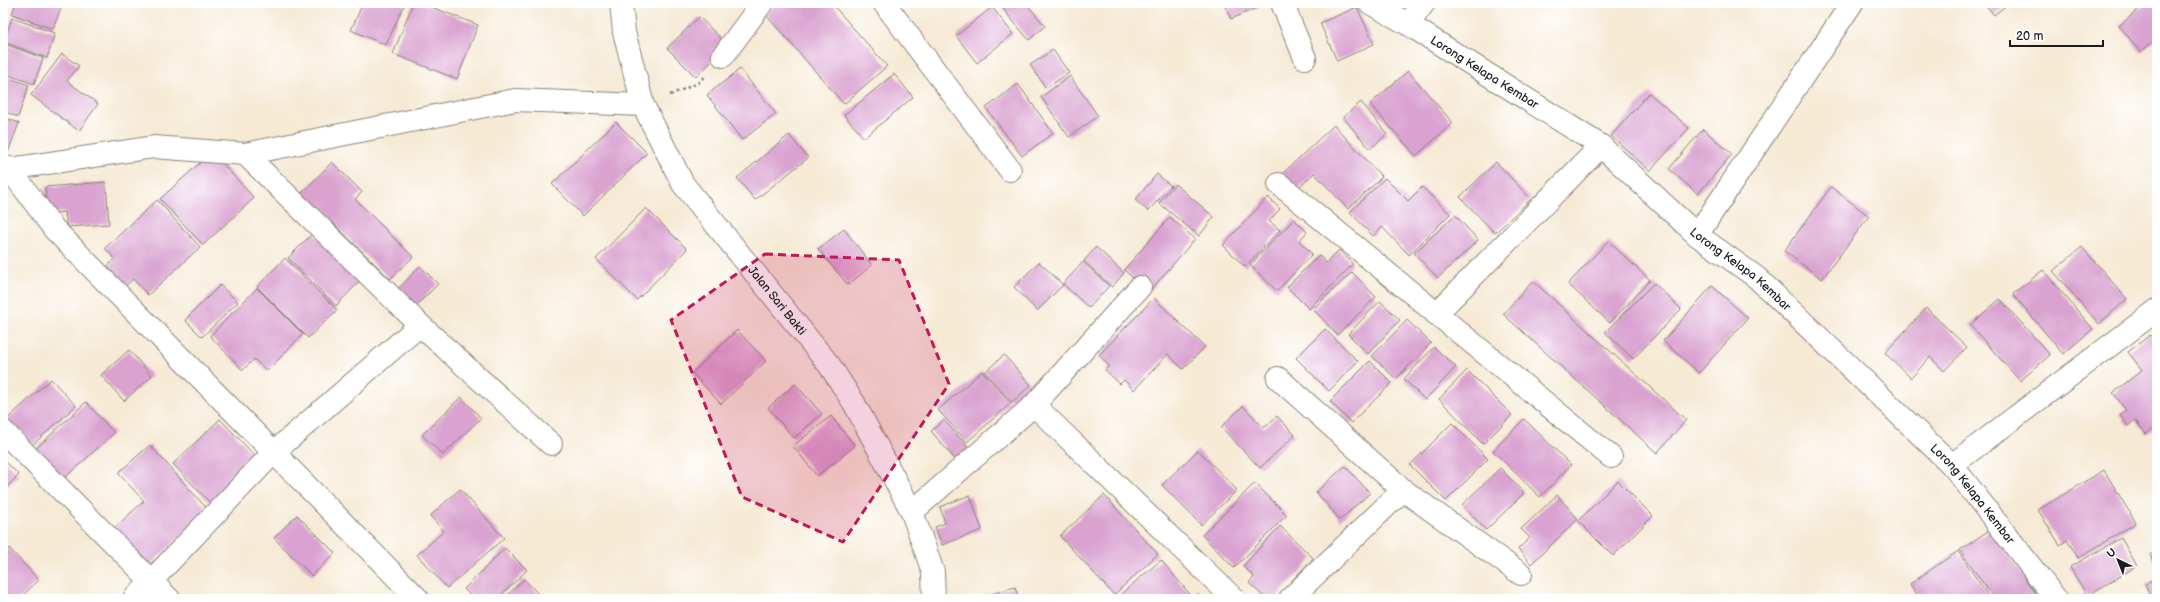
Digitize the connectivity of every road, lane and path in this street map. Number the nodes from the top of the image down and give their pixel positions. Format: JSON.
{"nodes":[{"id":1,"x":621,"y":3,"type":"edge"},
{"id":2,"x":762,"y":3,"type":"edge"},
{"id":3,"x":884,"y":3,"type":"edge"},
{"id":4,"x":1282,"y":3,"type":"edge"},
{"id":5,"x":1370,"y":3,"type":"edge"},
{"id":6,"x":1424,"y":3,"type":"edge"},
{"id":7,"x":1852,"y":3,"type":"edge"},
{"id":8,"x":1408,"y":24,"type":"junction"},
{"id":9,"x":723,"y":56,"type":"joint"},
{"id":10,"x":1305,"y":58,"type":"dead end"},
{"id":11,"x":643,"y":105,"type":"junction"},
{"id":12,"x":1601,"y":146,"type":"junction"},
{"id":13,"x":245,"y":154,"type":"junction"},
{"id":14,"x":6,"y":169,"type":"edge"},
{"id":15,"x":1010,"y":170,"type":"dead end"},
{"id":16,"x":1279,"y":184,"type":"dead end"},
{"id":17,"x":1697,"y":235,"type":"junction"},
{"id":18,"x":1140,"y":287,"type":"dead end"},
{"id":19,"x":2157,"y":310,"type":"edge"},
{"id":20,"x":1436,"y":314,"type":"junction"},
{"id":21,"x":420,"y":325,"type":"junction"},
{"id":22,"x":1278,"y":378,"type":"dead end"},
{"id":23,"x":1034,"y":405,"type":"junction"},
{"id":24,"x":3,"y":431,"type":"edge"},
{"id":25,"x":552,"y":444,"type":"dead end"},
{"id":26,"x":274,"y":452,"type":"junction"},
{"id":27,"x":1611,"y":458,"type":"dead end"},
{"id":28,"x":1952,"y":465,"type":"junction"},
{"id":29,"x":1403,"y":490,"type":"junction"},
{"id":30,"x":912,"y":512,"type":"junction"},
{"id":31,"x":1521,"y":574,"type":"dead end"},
{"id":32,"x":152,"y":582,"type":"junction"},
{"id":33,"x":134,"y":599,"type":"edge"},
{"id":34,"x":169,"y":599,"type":"edge"},
{"id":35,"x":418,"y":599,"type":"edge"},
{"id":36,"x":934,"y":599,"type":"edge"},
{"id":37,"x":1234,"y":599,"type":"edge"},
{"id":38,"x":1290,"y":599,"type":"edge"},
{"id":39,"x":2056,"y":599,"type":"edge"}],
"edges":[{"from":1,"to":11,"type":"street","name":"Jalan Sari Bakti"},
{"from":2,"to":9,"type":"street"},
{"from":3,"to":15,"type":"street"},
{"from":4,"to":10,"type":"street"},
{"from":5,"to":8,"type":"street","name":"Lorong Kelapa Kembar"},
{"from":6,"to":8,"type":"street"},
{"from":7,"to":17,"type":"street"},
{"from":8,"to":12,"type":"street","name":"Lorong Kelapa Kembar"},
{"from":9,"to":11,"type":"path"},
{"from":11,"to":13,"type":"street"},
{"from":11,"to":30,"type":"street","name":"Jalan Sari Bakti"},
{"from":12,"to":17,"type":"street","name":"Lorong Kelapa Kembar"},
{"from":12,"to":20,"type":"street"},
{"from":13,"to":14,"type":"street"},
{"from":13,"to":21,"type":"street"},
{"from":14,"to":26,"type":"street"},
{"from":16,"to":20,"type":"street"},
{"from":17,"to":28,"type":"street","name":"Lorong Kelapa Kembar"},
{"from":18,"to":23,"type":"street"},
{"from":19,"to":28,"type":"street"},
{"from":20,"to":27,"type":"street"},
{"from":21,"to":25,"type":"street"},
{"from":21,"to":26,"type":"street"},
{"from":22,"to":29,"type":"street"},
{"from":23,"to":30,"type":"street"},
{"from":23,"to":37,"type":"street"},
{"from":24,"to":32,"type":"street"},
{"from":26,"to":32,"type":"street"},
{"from":26,"to":35,"type":"street"},
{"from":28,"to":39,"type":"street","name":"Lorong Kelapa Kembar"},
{"from":29,"to":31,"type":"street"},
{"from":29,"to":38,"type":"street"},
{"from":30,"to":36,"type":"street","name":"Jalan Sari Bakti"},
{"from":32,"to":33,"type":"street"},
{"from":32,"to":34,"type":"street"}]}
